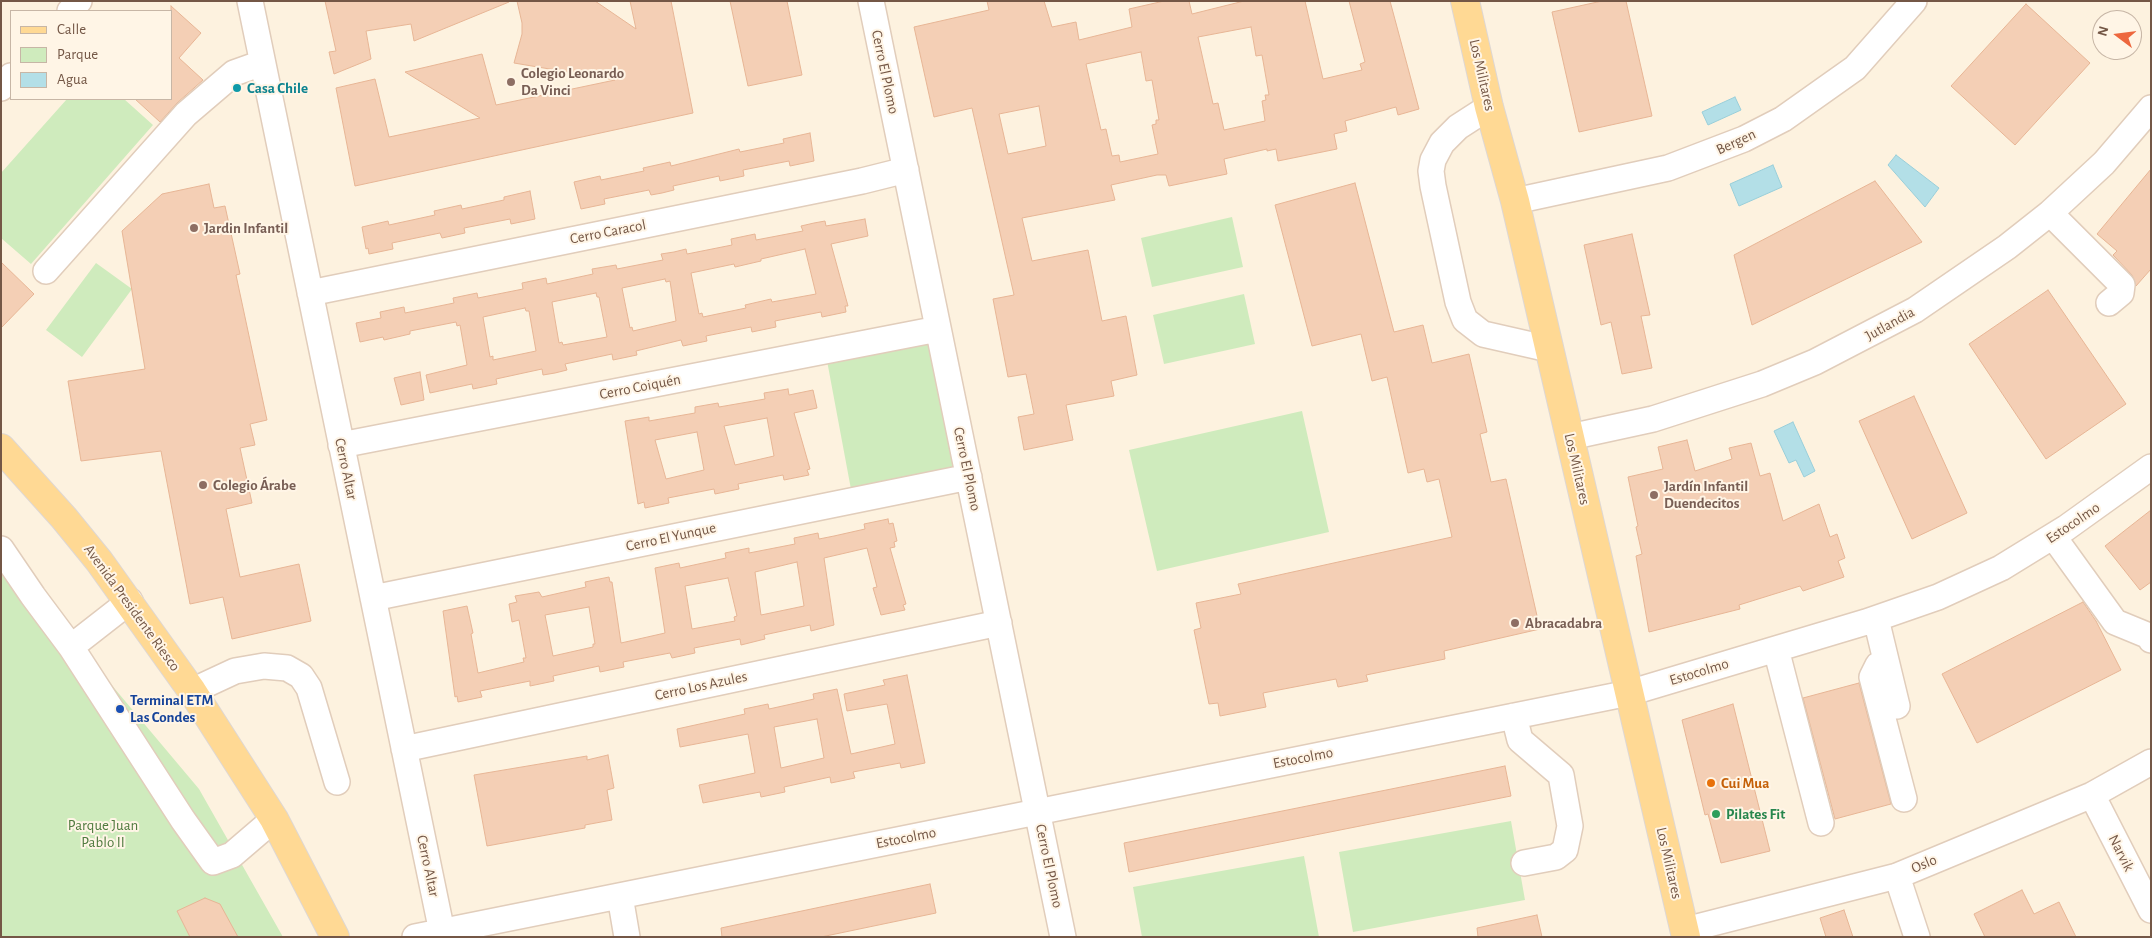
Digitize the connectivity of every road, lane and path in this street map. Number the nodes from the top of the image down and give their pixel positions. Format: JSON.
{"nodes":[{"id":1,"x":250,"y":1,"type":"edge"},
{"id":2,"x":871,"y":1,"type":"edge"},
{"id":3,"x":1465,"y":1,"type":"edge"},
{"id":4,"x":1914,"y":1,"type":"edge"},
{"id":5,"x":262,"y":63,"type":"junction"},
{"id":6,"x":10,"y":77,"type":"edge"},
{"id":7,"x":1,"y":88,"type":"edge"},
{"id":8,"x":1489,"y":107,"type":"junction"},
{"id":9,"x":2151,"y":108,"type":"edge"},
{"id":10,"x":906,"y":170,"type":"junction"},
{"id":11,"x":1515,"y":201,"type":"junction"},
{"id":12,"x":2050,"y":213,"type":"junction"},
{"id":13,"x":46,"y":271,"type":"dead end"},
{"id":14,"x":310,"y":293,"type":"junction"},
{"id":15,"x":2109,"y":303,"type":"dead end"},
{"id":16,"x":938,"y":329,"type":"junction"},
{"id":17,"x":1549,"y":349,"type":"junction"},
{"id":18,"x":1570,"y":437,"type":"junction"},
{"id":19,"x":341,"y":446,"type":"junction"},
{"id":20,"x":1,"y":448,"type":"edge"},
{"id":21,"x":2151,"y":467,"type":"edge"},
{"id":22,"x":968,"y":476,"type":"junction"},
{"id":23,"x":2053,"y":536,"type":"junction"},
{"id":24,"x":1,"y":549,"type":"edge"},
{"id":25,"x":373,"y":598,"type":"junction"},
{"id":26,"x":130,"y":602,"type":"junction"},
{"id":27,"x":1876,"y":619,"type":"junction"},
{"id":28,"x":999,"y":623,"type":"junction"},
{"id":29,"x":2151,"y":640,"type":"edge"},
{"id":30,"x":71,"y":647,"type":"junction"},
{"id":31,"x":1776,"y":649,"type":"junction"},
{"id":32,"x":1886,"y":661,"type":"junction"},
{"id":33,"x":192,"y":691,"type":"junction"},
{"id":34,"x":1629,"y":693,"type":"junction"},
{"id":35,"x":1897,"y":706,"type":"dead end"},
{"id":36,"x":1514,"y":716,"type":"junction"},
{"id":37,"x":404,"y":749,"type":"junction"},
{"id":38,"x":2151,"y":762,"type":"edge"},
{"id":39,"x":337,"y":782,"type":"dead end"},
{"id":40,"x":2092,"y":795,"type":"junction"},
{"id":41,"x":1904,"y":799,"type":"dead end"},
{"id":42,"x":1038,"y":812,"type":"junction"},
{"id":43,"x":274,"y":819,"type":"junction"},
{"id":44,"x":1821,"y":823,"type":"dead end"},
{"id":45,"x":1524,"y":863,"type":"dead end"},
{"id":46,"x":1898,"y":876,"type":"junction"},
{"id":47,"x":620,"y":896,"type":"junction"},
{"id":48,"x":2151,"y":910,"type":"edge"},
{"id":49,"x":442,"y":934,"type":"edge"},
{"id":50,"x":1686,"y":934,"type":"edge"},
{"id":51,"x":335,"y":937,"type":"edge"},
{"id":52,"x":415,"y":937,"type":"edge"},
{"id":53,"x":627,"y":937,"type":"edge"},
{"id":54,"x":1063,"y":937,"type":"edge"},
{"id":55,"x":1917,"y":937,"type":"edge"}],
"edges":[{"from":1,"to":5,"type":"street","name":"Cerro Altar"},
{"from":2,"to":10,"type":"street","name":"Cerro El Plomo"},
{"from":3,"to":8,"type":"main road","name":"Los Militares"},
{"from":4,"to":11,"type":"street","name":"Bergen"},
{"from":5,"to":13,"type":"street"},
{"from":5,"to":14,"type":"street","name":"Cerro Altar"},
{"from":6,"to":7,"type":"street"},
{"from":8,"to":11,"type":"main road","name":"Los Militares"},
{"from":8,"to":17,"type":"street"},
{"from":9,"to":12,"type":"street","name":"Jutlandia"},
{"from":10,"to":14,"type":"street","name":"Cerro Caracol"},
{"from":10,"to":16,"type":"street","name":"Cerro El Plomo"},
{"from":11,"to":17,"type":"main road","name":"Los Militares"},
{"from":12,"to":15,"type":"street"},
{"from":12,"to":18,"type":"street","name":"Jutlandia"},
{"from":14,"to":19,"type":"street","name":"Cerro Altar"},
{"from":16,"to":19,"type":"street","name":"Cerro Coiquén"},
{"from":16,"to":22,"type":"street","name":"Cerro El Plomo"},
{"from":17,"to":18,"type":"main road","name":"Los Militares"},
{"from":18,"to":34,"type":"main road","name":"Los Militares"},
{"from":19,"to":25,"type":"street","name":"Cerro Altar"},
{"from":20,"to":26,"type":"main road","name":"Avenida Presidente Riesco"},
{"from":21,"to":23,"type":"street","name":"Estocolmo"},
{"from":22,"to":25,"type":"street","name":"Cerro El Yunque"},
{"from":22,"to":28,"type":"street","name":"Cerro El Plomo"},
{"from":23,"to":27,"type":"street","name":"Estocolmo"},
{"from":23,"to":29,"type":"street"},
{"from":24,"to":30,"type":"street"},
{"from":25,"to":37,"type":"street","name":"Cerro Altar"},
{"from":26,"to":30,"type":"street"},
{"from":26,"to":33,"type":"main road","name":"Avenida Presidente Riesco"},
{"from":27,"to":31,"type":"street","name":"Estocolmo"},
{"from":27,"to":32,"type":"street"},
{"from":28,"to":37,"type":"street","name":"Cerro Los Azules"},
{"from":28,"to":42,"type":"street","name":"Cerro El Plomo"},
{"from":30,"to":43,"type":"street"},
{"from":31,"to":34,"type":"street","name":"Estocolmo"},
{"from":31,"to":44,"type":"street"},
{"from":32,"to":35,"type":"street"},
{"from":32,"to":41,"type":"street"},
{"from":33,"to":39,"type":"street"},
{"from":33,"to":43,"type":"main road","name":"Avenida Presidente Riesco"},
{"from":34,"to":36,"type":"street","name":"Estocolmo"},
{"from":34,"to":50,"type":"main road","name":"Los Militares"},
{"from":36,"to":42,"type":"street","name":"Estocolmo"},
{"from":36,"to":45,"type":"street"},
{"from":37,"to":49,"type":"street","name":"Cerro Altar"},
{"from":38,"to":40,"type":"street","name":"Oslo"},
{"from":40,"to":46,"type":"street","name":"Oslo"},
{"from":40,"to":48,"type":"street","name":"Narvik"},
{"from":42,"to":47,"type":"street","name":"Estocolmo"},
{"from":42,"to":54,"type":"street","name":"Cerro El Plomo"},
{"from":43,"to":51,"type":"main road","name":"Avenida Presidente Riesco"},
{"from":46,"to":50,"type":"street","name":"Oslo"},
{"from":46,"to":55,"type":"street"},
{"from":47,"to":49,"type":"street","name":"Estocolmo"},
{"from":47,"to":53,"type":"street"},
{"from":49,"to":52,"type":"street","name":"Estocolmo"}]}
